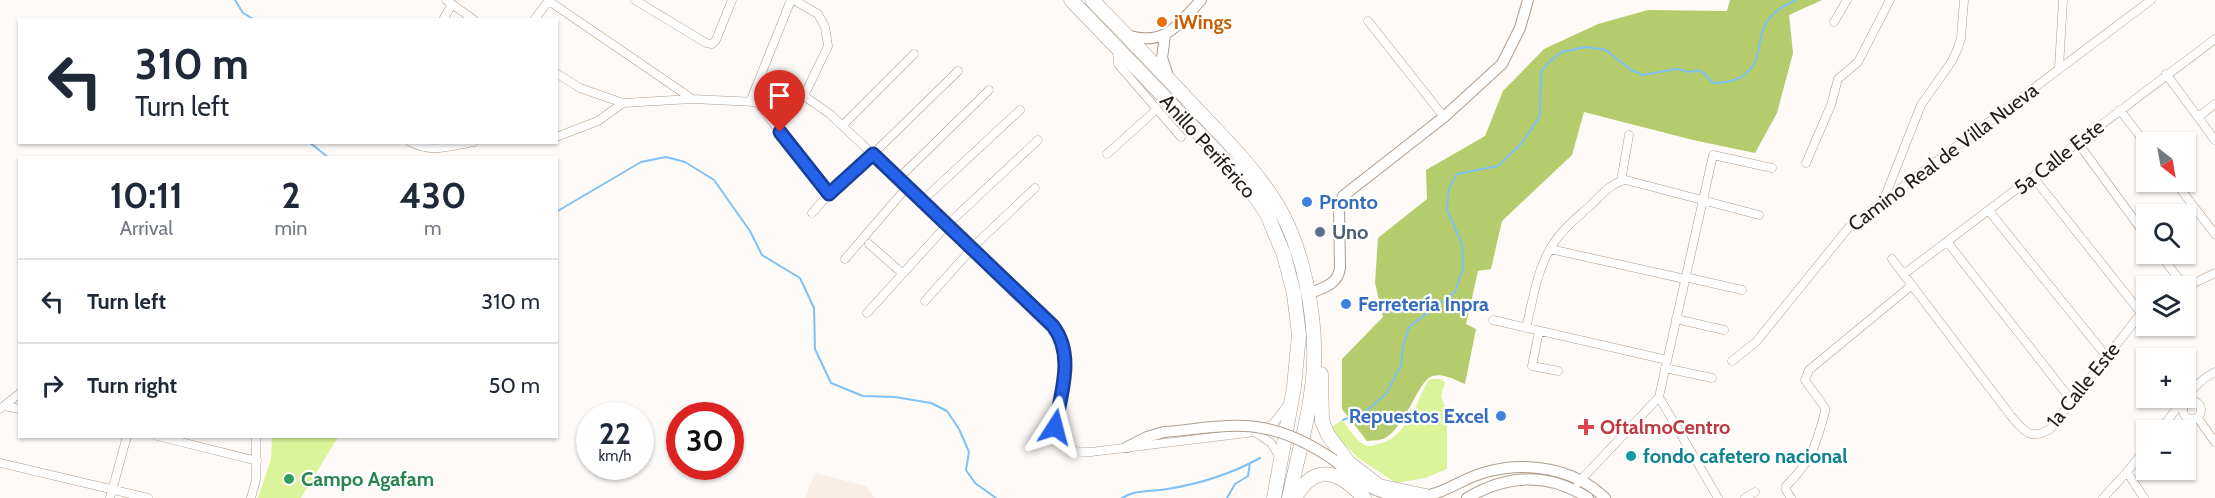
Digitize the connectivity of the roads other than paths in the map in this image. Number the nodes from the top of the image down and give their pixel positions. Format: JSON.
{"nodes":[{"id":1,"x":635,"y":0,"type":"edge"},
{"id":2,"x":732,"y":0,"type":"edge"},
{"id":3,"x":792,"y":0,"type":"edge"},
{"id":4,"x":1071,"y":0,"type":"edge"},
{"id":5,"x":1092,"y":0,"type":"edge"},
{"id":6,"x":1201,"y":0,"type":"edge"},
{"id":7,"x":1528,"y":0,"type":"edge"},
{"id":8,"x":1847,"y":0,"type":"edge"},
{"id":9,"x":1890,"y":0,"type":"edge"},
{"id":10,"x":1964,"y":0,"type":"edge"},
{"id":11,"x":2063,"y":0,"type":"edge"},
{"id":12,"x":2151,"y":0,"type":"edge"},
{"id":13,"x":549,"y":1,"type":"edge"},
{"id":14,"x":449,"y":2,"type":"edge"},
{"id":15,"x":444,"y":18,"type":"edge"},
{"id":16,"x":471,"y":18,"type":"edge"},
{"id":17,"x":536,"y":18,"type":"edge"},
{"id":18,"x":1368,"y":21,"type":"dead end"},
{"id":19,"x":1834,"y":22,"type":"dead end"},
{"id":20,"x":1126,"y":35,"type":"junction"},
{"id":21,"x":1166,"y":35,"type":"junction"},
{"id":22,"x":2215,"y":39,"type":"edge"},
{"id":23,"x":1116,"y":47,"type":"junction"},
{"id":24,"x":914,"y":54,"type":"dead end"},
{"id":25,"x":2059,"y":68,"type":"junction"},
{"id":26,"x":958,"y":71,"type":"dead end"},
{"id":27,"x":558,"y":74,"type":"edge"},
{"id":28,"x":2166,"y":74,"type":"junction"},
{"id":29,"x":1177,"y":88,"type":"junction"},
{"id":30,"x":989,"y":90,"type":"dead end"},
{"id":31,"x":804,"y":96,"type":"junction"},
{"id":32,"x":692,"y":99,"type":"junction"},
{"id":33,"x":754,"y":102,"type":"junction"},
{"id":34,"x":623,"y":104,"type":"junction"},
{"id":35,"x":2215,"y":104,"type":"edge"},
{"id":36,"x":1020,"y":110,"type":"dead end"},
{"id":37,"x":1156,"y":110,"type":"junction"},
{"id":38,"x":2120,"y":110,"type":"junction"},
{"id":39,"x":1444,"y":117,"type":"junction"},
{"id":40,"x":2198,"y":117,"type":"junction"},
{"id":41,"x":843,"y":125,"type":"junction"},
{"id":42,"x":2137,"y":132,"type":"edge"},
{"id":43,"x":1629,"y":135,"type":"dead end"},
{"id":44,"x":558,"y":136,"type":"edge"},
{"id":45,"x":1181,"y":137,"type":"dead end"},
{"id":46,"x":1038,"y":140,"type":"dead end"},
{"id":47,"x":2215,"y":140,"type":"edge"},
{"id":48,"x":2078,"y":143,"type":"junction"},
{"id":49,"x":414,"y":144,"type":"edge"},
{"id":50,"x":455,"y":144,"type":"edge"},
{"id":51,"x":873,"y":154,"type":"junction"},
{"id":52,"x":1107,"y":154,"type":"dead end"},
{"id":53,"x":1806,"y":163,"type":"dead end"},
{"id":54,"x":1772,"y":168,"type":"dead end"},
{"id":55,"x":2033,"y":177,"type":"junction"},
{"id":56,"x":899,"y":178,"type":"junction"},
{"id":57,"x":1621,"y":181,"type":"junction"},
{"id":58,"x":908,"y":186,"type":"junction"},
{"id":59,"x":1035,"y":188,"type":"dead end"},
{"id":60,"x":2183,"y":192,"type":"edge"},
{"id":61,"x":829,"y":194,"type":"junction"},
{"id":62,"x":1703,"y":200,"type":"junction"},
{"id":63,"x":1884,"y":200,"type":"junction"},
{"id":64,"x":922,"y":201,"type":"junction"},
{"id":65,"x":1989,"y":211,"type":"junction"},
{"id":66,"x":812,"y":213,"type":"dead end"},
{"id":67,"x":1759,"y":214,"type":"dead end"},
{"id":68,"x":2136,"y":222,"type":"edge"},
{"id":69,"x":947,"y":225,"type":"junction"},
{"id":70,"x":2215,"y":234,"type":"edge"},
{"id":71,"x":1947,"y":243,"type":"junction"},
{"id":72,"x":869,"y":244,"type":"dead end"},
{"id":73,"x":972,"y":248,"type":"junction"},
{"id":74,"x":1550,"y":249,"type":"junction"},
{"id":75,"x":845,"y":259,"type":"dead end"},
{"id":76,"x":1892,"y":259,"type":"dead end"},
{"id":77,"x":2168,"y":264,"type":"edge"},
{"id":78,"x":902,"y":273,"type":"junction"},
{"id":79,"x":2215,"y":273,"type":"edge"},
{"id":80,"x":1904,"y":274,"type":"junction"},
{"id":81,"x":2177,"y":276,"type":"edge"},
{"id":82,"x":1685,"y":278,"type":"junction"},
{"id":83,"x":2196,"y":282,"type":"edge"},
{"id":84,"x":1912,"y":285,"type":"junction"},
{"id":85,"x":1742,"y":290,"type":"dead end"},
{"id":86,"x":2136,"y":300,"type":"edge"},
{"id":87,"x":1309,"y":301,"type":"junction"},
{"id":88,"x":925,"y":302,"type":"dead end"},
{"id":89,"x":867,"y":313,"type":"dead end"},
{"id":90,"x":1676,"y":319,"type":"junction"},
{"id":91,"x":1493,"y":320,"type":"dead end"},
{"id":92,"x":2136,"y":320,"type":"edge"},
{"id":93,"x":1526,"y":328,"type":"junction"},
{"id":94,"x":1724,"y":330,"type":"dead end"},
{"id":95,"x":1539,"y":331,"type":"junction"},
{"id":96,"x":2107,"y":357,"type":"junction"},
{"id":97,"x":1732,"y":361,"type":"dead end"},
{"id":98,"x":1666,"y":364,"type":"junction"},
{"id":99,"x":1558,"y":371,"type":"dead end"},
{"id":100,"x":2215,"y":372,"type":"edge"},
{"id":101,"x":1712,"y":378,"type":"dead end"},
{"id":102,"x":2196,"y":389,"type":"edge"},
{"id":103,"x":18,"y":395,"type":"edge"},
{"id":104,"x":1659,"y":397,"type":"junction"},
{"id":105,"x":1292,"y":398,"type":"junction"},
{"id":106,"x":2072,"y":401,"type":"junction"},
{"id":107,"x":2196,"y":403,"type":"edge"},
{"id":108,"x":2,"y":408,"type":"edge"},
{"id":109,"x":2180,"y":408,"type":"edge"},
{"id":110,"x":2184,"y":408,"type":"edge"},
{"id":111,"x":18,"y":409,"type":"edge"},
{"id":112,"x":2197,"y":417,"type":"junction"},
{"id":113,"x":2169,"y":420,"type":"edge"},
{"id":114,"x":1255,"y":432,"type":"junction"},
{"id":115,"x":126,"y":438,"type":"edge"},
{"id":116,"x":165,"y":438,"type":"edge"},
{"id":117,"x":256,"y":438,"type":"edge"},
{"id":118,"x":2215,"y":442,"type":"edge"},
{"id":119,"x":1127,"y":447,"type":"junction"},
{"id":120,"x":1281,"y":459,"type":"junction"},
{"id":121,"x":257,"y":461,"type":"junction"},
{"id":122,"x":2136,"y":461,"type":"edge"},
{"id":123,"x":0,"y":463,"type":"edge"},
{"id":124,"x":2127,"y":472,"type":"junction"},
{"id":125,"x":1576,"y":484,"type":"junction"},
{"id":126,"x":112,"y":489,"type":"junction"},
{"id":127,"x":1755,"y":492,"type":"dead end"},
{"id":128,"x":1387,"y":497,"type":"edge"},
{"id":129,"x":1428,"y":497,"type":"edge"},
{"id":130,"x":110,"y":498,"type":"edge"},
{"id":131,"x":148,"y":498,"type":"edge"},
{"id":132,"x":250,"y":498,"type":"edge"},
{"id":133,"x":1274,"y":498,"type":"edge"},
{"id":134,"x":1289,"y":498,"type":"edge"},
{"id":135,"x":1294,"y":498,"type":"edge"},
{"id":136,"x":1364,"y":498,"type":"edge"},
{"id":137,"x":1407,"y":498,"type":"edge"},
{"id":138,"x":1467,"y":498,"type":"edge"},
{"id":139,"x":1588,"y":498,"type":"edge"},
{"id":140,"x":1605,"y":498,"type":"edge"},
{"id":141,"x":1718,"y":498,"type":"edge"},
{"id":142,"x":1745,"y":498,"type":"edge"},
{"id":143,"x":1791,"y":498,"type":"edge"},
{"id":144,"x":2103,"y":498,"type":"edge"},
{"id":145,"x":2144,"y":498,"type":"edge"}],
"edges":[{"from":1,"to":2,"type":"street"},
{"from":3,"to":31,"type":"street"},
{"from":3,"to":33,"type":"street"},
{"from":4,"to":23,"type":"highway","name":"Anillo Periférico"},
{"from":5,"to":20,"type":"highway","name":"Anillo Periférico"},
{"from":6,"to":21,"type":"main road"},
{"from":7,"to":39,"type":"main road"},
{"from":8,"to":19,"type":"street"},
{"from":9,"to":53,"type":"street"},
{"from":10,"to":63,"type":"street"},
{"from":11,"to":25,"type":"street"},
{"from":12,"to":25,"type":"street","name":"Camino Real de Villa Nueva"},
{"from":13,"to":17,"type":"street"},
{"from":13,"to":32,"type":"street"},
{"from":14,"to":15,"type":"street"},
{"from":14,"to":16,"type":"street"},
{"from":18,"to":39,"type":"street"},
{"from":20,"to":21,"type":"main road"},
{"from":20,"to":29,"type":"highway","name":"Anillo Periférico"},
{"from":21,"to":29,"type":"main road"},
{"from":22,"to":28,"type":"street","name":"5a Calle Este"},
{"from":23,"to":37,"type":"street"},
{"from":23,"to":105,"type":"highway","name":"Anillo Periférico"},
{"from":24,"to":41,"type":"street"},
{"from":25,"to":63,"type":"street","name":"Camino Real de Villa Nueva"},
{"from":26,"to":51,"type":"street"},
{"from":27,"to":34,"type":"street"},
{"from":28,"to":38,"type":"street","name":"5a Calle Este"},
{"from":28,"to":40,"type":"street"},
{"from":29,"to":87,"type":"highway","name":"Anillo Periférico"},
{"from":30,"to":56,"type":"street"},
{"from":31,"to":33,"type":"street"},
{"from":31,"to":41,"type":"street"},
{"from":32,"to":33,"type":"street"},
{"from":32,"to":34,"type":"street"},
{"from":33,"to":61,"type":"street"},
{"from":34,"to":44,"type":"street"},
{"from":35,"to":40,"type":"street"},
{"from":36,"to":64,"type":"street"},
{"from":37,"to":45,"type":"street"},
{"from":37,"to":52,"type":"street"},
{"from":38,"to":42,"type":"street"},
{"from":38,"to":48,"type":"street","name":"5a Calle Este"},
{"from":39,"to":87,"type":"main road"},
{"from":40,"to":47,"type":"street"},
{"from":41,"to":51,"type":"street"},
{"from":43,"to":57,"type":"street"},
{"from":46,"to":69,"type":"street"},
{"from":48,"to":55,"type":"street","name":"5a Calle Este"},
{"from":48,"to":68,"type":"street"},
{"from":49,"to":50,"type":"street"},
{"from":51,"to":56,"type":"street"},
{"from":51,"to":61,"type":"street"},
{"from":54,"to":62,"type":"street"},
{"from":55,"to":65,"type":"street","name":"5a Calle Este"},
{"from":55,"to":86,"type":"street"},
{"from":56,"to":58,"type":"street"},
{"from":57,"to":62,"type":"street"},
{"from":57,"to":74,"type":"street"},
{"from":58,"to":64,"type":"street"},
{"from":58,"to":75,"type":"street"},
{"from":59,"to":73,"type":"street"},
{"from":60,"to":70,"type":"street"},
{"from":61,"to":66,"type":"street"},
{"from":62,"to":67,"type":"street"},
{"from":62,"to":82,"type":"street"},
{"from":63,"to":97,"type":"street","name":"Camino Real de Villa Nueva"},
{"from":64,"to":69,"type":"street"},
{"from":65,"to":71,"type":"street","name":"5a Calle Este"},
{"from":65,"to":96,"type":"street"},
{"from":69,"to":73,"type":"street"},
{"from":69,"to":78,"type":"street"},
{"from":71,"to":80,"type":"street","name":"5a Calle Este"},
{"from":71,"to":106,"type":"street"},
{"from":72,"to":78,"type":"street"},
{"from":73,"to":88,"type":"street"},
{"from":73,"to":119,"type":"street"},
{"from":74,"to":82,"type":"street"},
{"from":74,"to":93,"type":"street"},
{"from":76,"to":80,"type":"street"},
{"from":77,"to":81,"type":"street"},
{"from":78,"to":89,"type":"street"},
{"from":79,"to":83,"type":"street"},
{"from":80,"to":84,"type":"street"},
{"from":82,"to":85,"type":"street"},
{"from":82,"to":90,"type":"street"},
{"from":84,"to":106,"type":"street","name":"1a Calle Este"},
{"from":84,"to":143,"type":"street"},
{"from":87,"to":129,"type":"highway"},
{"from":87,"to":134,"type":"highway","name":"Anillo Periférico"},
{"from":90,"to":94,"type":"street"},
{"from":90,"to":98,"type":"street"},
{"from":91,"to":93,"type":"street"},
{"from":92,"to":96,"type":"street","name":"1a Calle Este"},
{"from":93,"to":95,"type":"street"},
{"from":95,"to":98,"type":"street"},
{"from":95,"to":99,"type":"street"},
{"from":96,"to":106,"type":"street","name":"1a Calle Este"},
{"from":98,"to":101,"type":"street"},
{"from":98,"to":104,"type":"street"},
{"from":100,"to":102,"type":"street"},
{"from":103,"to":108,"type":"street"},
{"from":104,"to":125,"type":"street"},
{"from":104,"to":141,"type":"street"},
{"from":105,"to":114,"type":"street"},
{"from":105,"to":120,"type":"highway","name":"Anillo Periférico"},
{"from":107,"to":112,"type":"street"},
{"from":108,"to":111,"type":"street"},
{"from":109,"to":113,"type":"street"},
{"from":110,"to":112,"type":"street"},
{"from":112,"to":118,"type":"street"},
{"from":114,"to":119,"type":"street"},
{"from":114,"to":120,"type":"street"},
{"from":115,"to":126,"type":"street"},
{"from":116,"to":121,"type":"street"},
{"from":117,"to":121,"type":"street"},
{"from":119,"to":128,"type":"main road","bridge":true},
{"from":120,"to":133,"type":"highway","name":"Anillo Periférico"},
{"from":121,"to":132,"type":"street"},
{"from":122,"to":124,"type":"street"},
{"from":123,"to":126,"type":"street"},
{"from":124,"to":144,"type":"street"},
{"from":124,"to":145,"type":"street"},
{"from":125,"to":129,"type":"main road"},
{"from":125,"to":138,"type":"main road"},
{"from":125,"to":139,"type":"main road"},
{"from":125,"to":140,"type":"main road"},
{"from":126,"to":130,"type":"street"},
{"from":126,"to":131,"type":"street"},
{"from":127,"to":142,"type":"street"},
{"from":128,"to":137,"type":"main road"},
{"from":135,"to":136,"type":"highway"}]}
